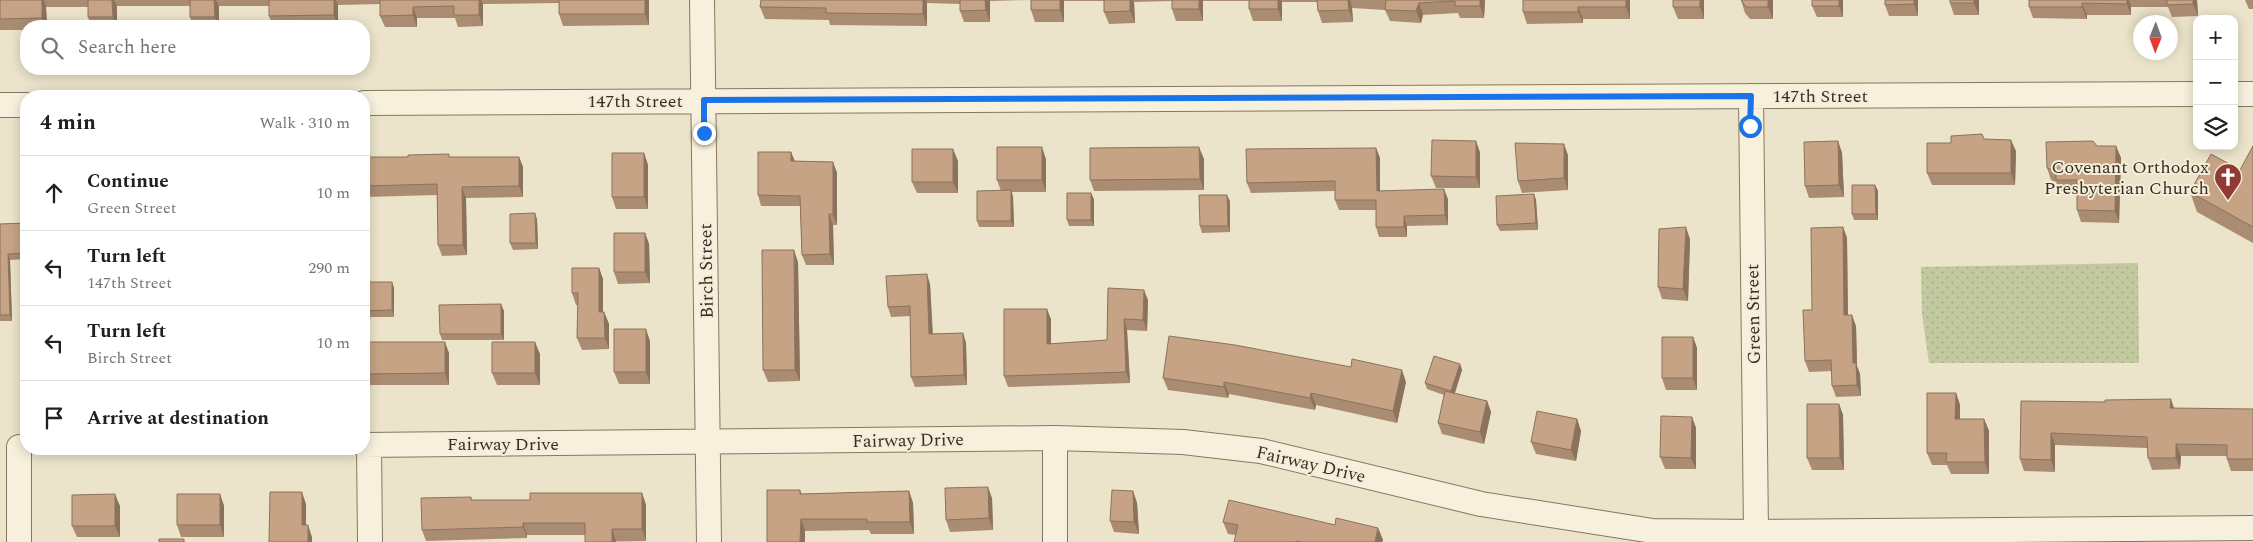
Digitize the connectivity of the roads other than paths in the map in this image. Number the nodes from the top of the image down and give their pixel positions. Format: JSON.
{"nodes":[{"id":1,"x":702,"y":0,"type":"edge"},
{"id":2,"x":2193,"y":94,"type":"edge"},
{"id":3,"x":2238,"y":94,"type":"edge"},
{"id":4,"x":2253,"y":94,"type":"edge"},
{"id":5,"x":1751,"y":96,"type":"junction"},
{"id":6,"x":704,"y":100,"type":"junction"},
{"id":7,"x":370,"y":103,"type":"edge"},
{"id":8,"x":0,"y":105,"type":"edge"},
{"id":9,"x":20,"y":105,"type":"edge"},
{"id":10,"x":1055,"y":438,"type":"junction"},
{"id":11,"x":708,"y":442,"type":"junction"},
{"id":12,"x":370,"y":445,"type":"edge"},
{"id":13,"x":15,"y":447,"type":"edge"},
{"id":14,"x":366,"y":455,"type":"edge"},
{"id":15,"x":2253,"y":528,"type":"edge"},
{"id":16,"x":1756,"y":532,"type":"junction"},
{"id":17,"x":19,"y":542,"type":"edge"},
{"id":18,"x":370,"y":542,"type":"edge"},
{"id":19,"x":709,"y":542,"type":"edge"},
{"id":20,"x":1055,"y":542,"type":"edge"}],
"edges":[{"from":1,"to":6,"type":"street","name":"Birch Street"},
{"from":2,"to":5,"type":"street","name":"147th Street"},
{"from":3,"to":4,"type":"street"},
{"from":5,"to":6,"type":"street","name":"147th Street"},
{"from":5,"to":16,"type":"street","name":"Green Street"},
{"from":6,"to":7,"type":"street","name":"147th Street"},
{"from":6,"to":11,"type":"street","name":"Birch Street"},
{"from":8,"to":9,"type":"street"},
{"from":10,"to":11,"type":"street","name":"Fairway Drive"},
{"from":10,"to":16,"type":"street","name":"Fairway Drive"},
{"from":10,"to":20,"type":"street"},
{"from":11,"to":12,"type":"street","name":"Fairway Drive"},
{"from":11,"to":19,"type":"street","name":"Birch Street"},
{"from":13,"to":17,"type":"street"},
{"from":14,"to":18,"type":"street"},
{"from":15,"to":16,"type":"street","name":"Fairway Drive"}]}
